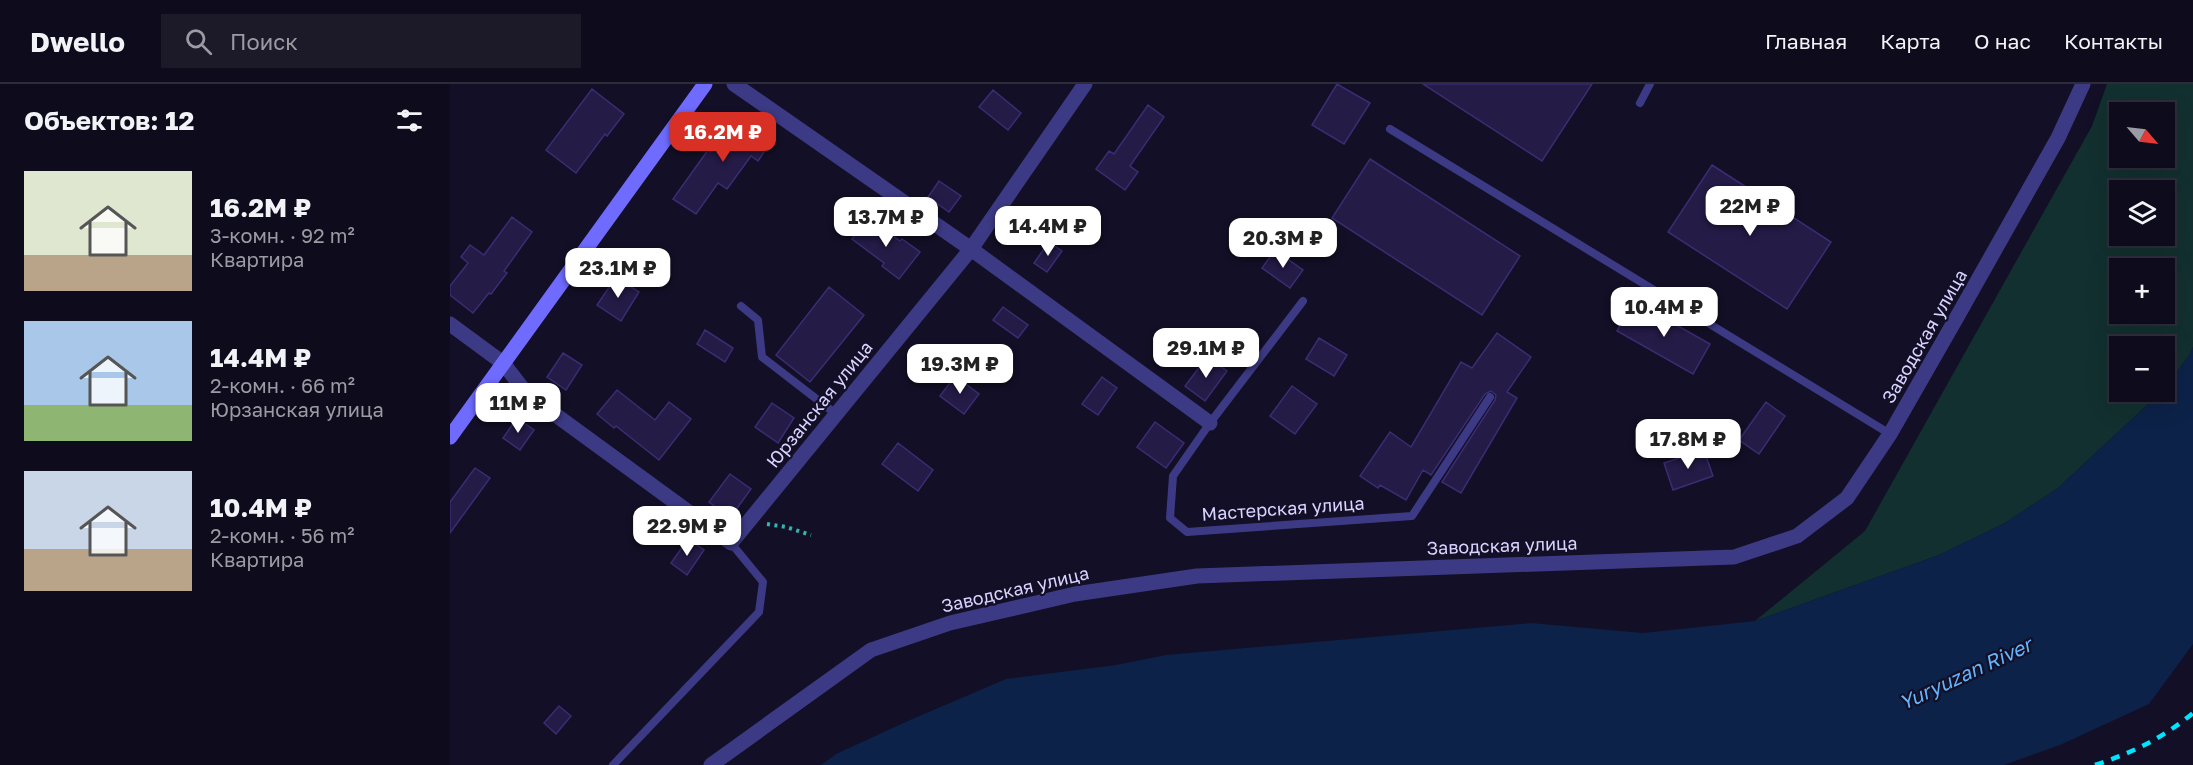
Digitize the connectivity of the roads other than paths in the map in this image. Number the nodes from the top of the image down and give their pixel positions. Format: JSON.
{"nodes":[{"id":1,"x":705,"y":84,"type":"edge"},
{"id":2,"x":734,"y":84,"type":"edge"},
{"id":3,"x":1085,"y":84,"type":"edge"},
{"id":4,"x":1650,"y":84,"type":"edge"},
{"id":5,"x":2083,"y":84,"type":"edge"},
{"id":6,"x":1640,"y":102,"type":"dead end"},
{"id":7,"x":1390,"y":129,"type":"dead end"},
{"id":8,"x":971,"y":249,"type":"junction"},
{"id":9,"x":1303,"y":301,"type":"dead end"},
{"id":10,"x":741,"y":306,"type":"dead end"},
{"id":11,"x":451,"y":325,"type":"edge"},
{"id":12,"x":504,"y":363,"type":"junction"},
{"id":13,"x":1490,"y":397,"type":"dead end"},
{"id":14,"x":836,"y":414,"type":"junction"},
{"id":15,"x":1210,"y":423,"type":"junction"},
{"id":16,"x":1890,"y":434,"type":"junction"},
{"id":17,"x":450,"y":437,"type":"edge"},
{"id":18,"x":731,"y":543,"type":"junction"},
{"id":19,"x":613,"y":765,"type":"edge"},
{"id":20,"x":711,"y":765,"type":"edge"}],
"edges":[{"from":1,"to":12,"type":"main road"},
{"from":2,"to":8,"type":"street"},
{"from":3,"to":8,"type":"street","name":"Юрзанская улица"},
{"from":4,"to":6,"type":"lane"},
{"from":5,"to":16,"type":"street","name":"Заводская улица"},
{"from":7,"to":16,"type":"lane"},
{"from":8,"to":14,"type":"street","name":"Юрзанская улица"},
{"from":8,"to":15,"type":"street"},
{"from":9,"to":15,"type":"lane","name":"Мастерская улица"},
{"from":10,"to":14,"type":"lane"},
{"from":11,"to":12,"type":"street"},
{"from":12,"to":17,"type":"main road"},
{"from":12,"to":18,"type":"street"},
{"from":13,"to":15,"type":"lane","name":"Мастерская улица"},
{"from":14,"to":18,"type":"street","name":"Юрзанская улица"},
{"from":16,"to":20,"type":"street","name":"Заводская улица"},
{"from":18,"to":19,"type":"lane"}]}
